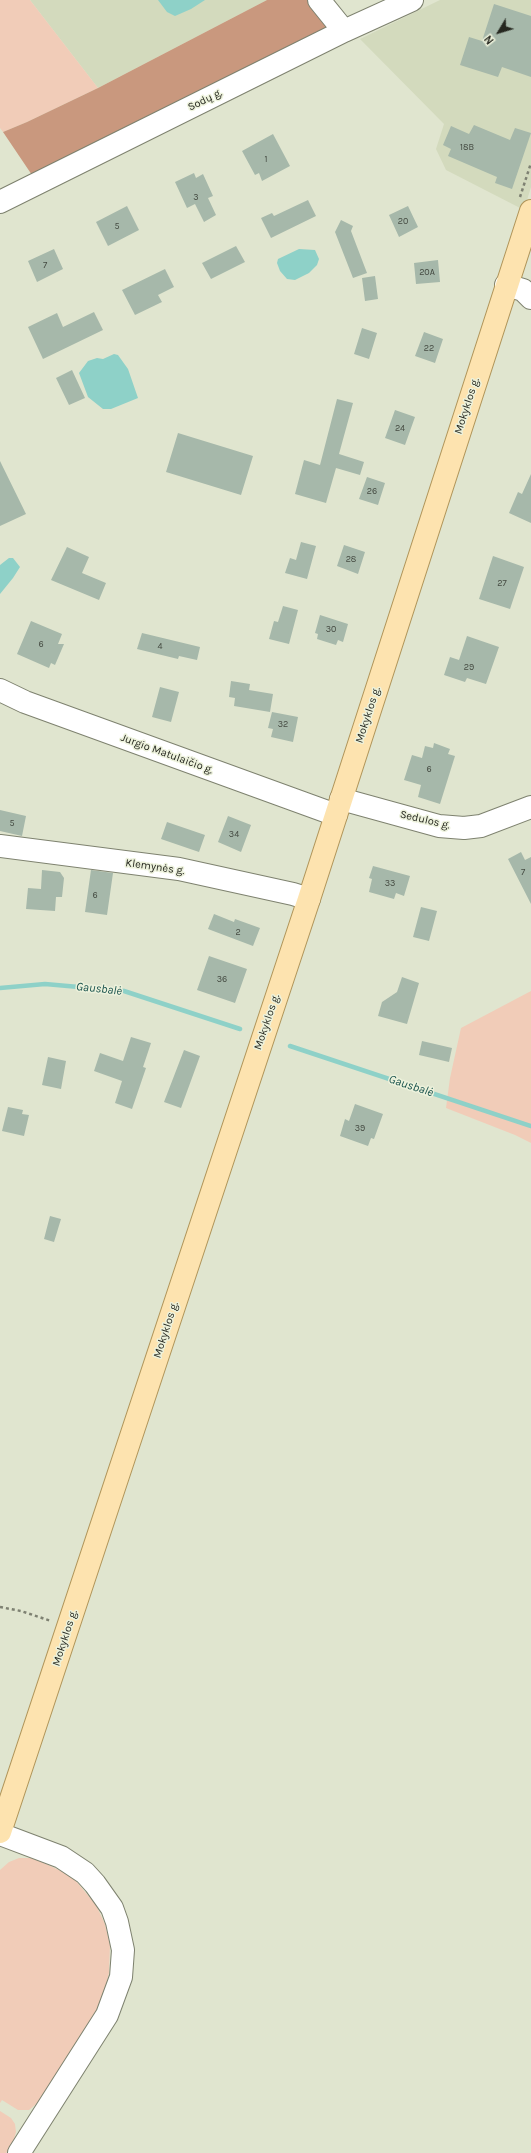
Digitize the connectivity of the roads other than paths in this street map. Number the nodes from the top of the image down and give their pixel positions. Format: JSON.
{"nodes":[{"id":1,"x":319,"y":0,"type":"edge"},
{"id":2,"x":412,"y":0,"type":"edge"},
{"id":3,"x":344,"y":31,"type":"junction"},
{"id":4,"x":0,"y":202,"type":"edge"},
{"id":5,"x":531,"y":211,"type":"edge"},
{"id":6,"x":506,"y":285,"type":"junction"},
{"id":7,"x":531,"y":298,"type":"edge"},
{"id":8,"x":0,"y":690,"type":"edge"},
{"id":9,"x":338,"y":807,"type":"junction"},
{"id":10,"x":531,"y":807,"type":"edge"},
{"id":11,"x":0,"y":846,"type":"edge"},
{"id":12,"x":309,"y":899,"type":"junction"},
{"id":13,"x":0,"y":1833,"type":"edge"},
{"id":14,"x":19,"y":2153,"type":"edge"}],
"edges":[{"from":1,"to":3,"type":"street"},
{"from":2,"to":3,"type":"street","name":"Sodų g."},
{"from":3,"to":4,"type":"street","name":"Sodų g."},
{"from":5,"to":6,"type":"main road","name":"Mokyklos g."},
{"from":6,"to":7,"type":"street"},
{"from":6,"to":9,"type":"main road","name":"Mokyklos g."},
{"from":8,"to":9,"type":"street","name":"Jurgio Matulaičio g."},
{"from":9,"to":10,"type":"street","name":"Sedulos g."},
{"from":9,"to":12,"type":"main road","name":"Mokyklos g."},
{"from":11,"to":12,"type":"street","name":"Klemynės g."},
{"from":12,"to":13,"type":"main road","name":"Mokyklos g."},
{"from":13,"to":14,"type":"street"}]}
